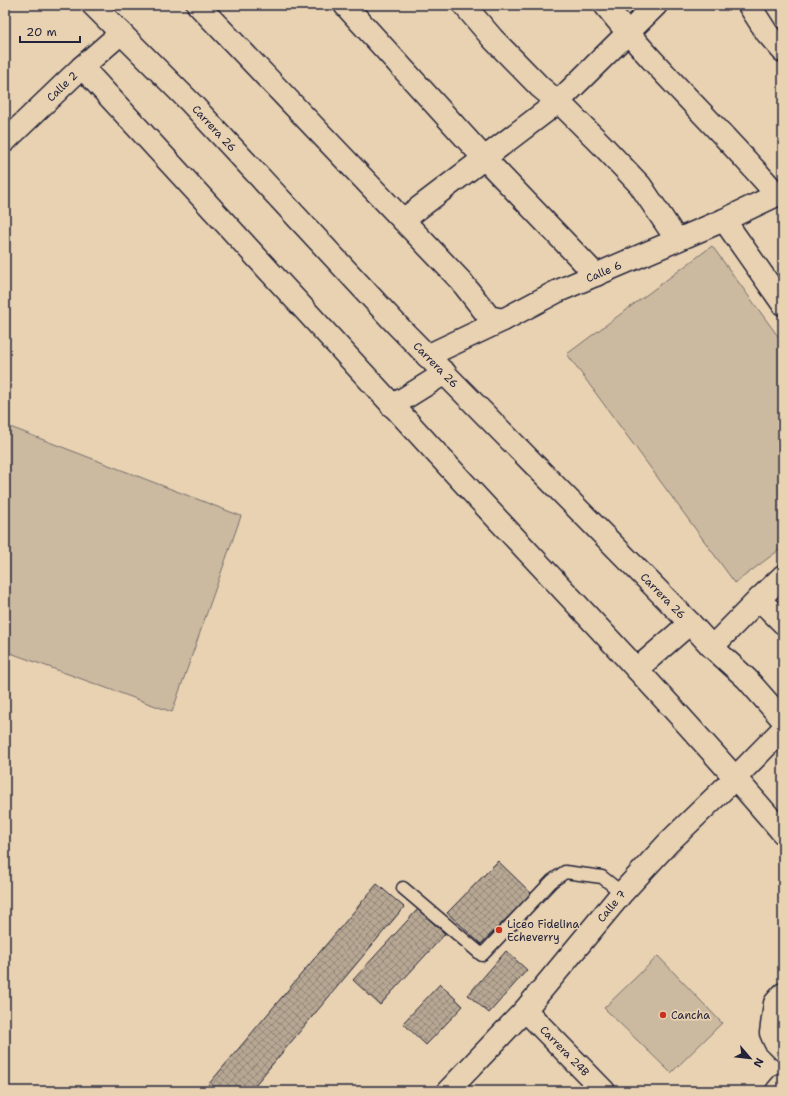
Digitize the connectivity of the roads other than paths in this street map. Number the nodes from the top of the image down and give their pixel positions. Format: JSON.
{"nodes":[{"id":1,"x":93,"y":5,"type":"edge"},
{"id":2,"x":198,"y":5,"type":"edge"},
{"id":3,"x":345,"y":5,"type":"edge"},
{"id":4,"x":464,"y":5,"type":"edge"},
{"id":5,"x":605,"y":5,"type":"edge"},
{"id":6,"x":656,"y":5,"type":"edge"},
{"id":7,"x":748,"y":5,"type":"edge"},
{"id":8,"x":121,"y":33,"type":"junction"},
{"id":9,"x":628,"y":34,"type":"junction"},
{"id":10,"x":783,"y":51,"type":"edge"},
{"id":11,"x":82,"y":67,"type":"junction"},
{"id":12,"x":558,"y":102,"type":"junction"},
{"id":13,"x":5,"y":142,"type":"edge"},
{"id":14,"x":484,"y":158,"type":"junction"},
{"id":15,"x":780,"y":193,"type":"edge"},
{"id":16,"x":403,"y":220,"type":"junction"},
{"id":17,"x":724,"y":220,"type":"junction"},
{"id":18,"x":677,"y":240,"type":"junction"},
{"id":19,"x":596,"y":275,"type":"junction"},
{"id":20,"x":783,"y":304,"type":"edge"},
{"id":21,"x":503,"y":320,"type":"junction"},
{"id":22,"x":427,"y":356,"type":"junction"},
{"id":23,"x":445,"y":373,"type":"junction"},
{"id":24,"x":392,"y":406,"type":"junction"},
{"id":25,"x":783,"y":576,"type":"edge"},
{"id":26,"x":759,"y":599,"type":"junction"},
{"id":27,"x":690,"y":623,"type":"junction"},
{"id":28,"x":783,"y":623,"type":"edge"},
{"id":29,"x":712,"y":647,"type":"junction"},
{"id":30,"x":637,"y":669,"type":"junction"},
{"id":31,"x":783,"y":720,"type":"edge"},
{"id":32,"x":783,"y":729,"type":"edge"},
{"id":33,"x":736,"y":778,"type":"junction"},
{"id":34,"x":783,"y":833,"type":"edge"},
{"id":35,"x":403,"y":888,"type":"dead end"},
{"id":36,"x":622,"y":892,"type":"junction"},
{"id":37,"x":779,"y":998,"type":"edge"},
{"id":38,"x":525,"y":1010,"type":"junction"},
{"id":39,"x":783,"y":1050,"type":"edge"},
{"id":40,"x":783,"y":1084,"type":"edge"},
{"id":41,"x":449,"y":1091,"type":"edge"},
{"id":42,"x":604,"y":1091,"type":"edge"},
{"id":43,"x":777,"y":1091,"type":"edge"}],
"edges":[{"from":1,"to":8,"type":"street","name":"Carrera 26"},
{"from":2,"to":16,"type":"street"},
{"from":3,"to":14,"type":"street"},
{"from":4,"to":12,"type":"street"},
{"from":5,"to":9,"type":"street"},
{"from":6,"to":9,"type":"street"},
{"from":7,"to":10,"type":"street"},
{"from":8,"to":11,"type":"street","name":"Calle 2"},
{"from":8,"to":22,"type":"street","name":"Carrera 26"},
{"from":9,"to":12,"type":"street"},
{"from":9,"to":15,"type":"street"},
{"from":11,"to":13,"type":"street","name":"Calle 2"},
{"from":11,"to":24,"type":"street"},
{"from":12,"to":14,"type":"street"},
{"from":12,"to":18,"type":"street"},
{"from":14,"to":16,"type":"street"},
{"from":14,"to":19,"type":"street"},
{"from":15,"to":17,"type":"street","name":"Calle 6"},
{"from":16,"to":21,"type":"street"},
{"from":17,"to":18,"type":"street","name":"Calle 6"},
{"from":17,"to":20,"type":"street"},
{"from":18,"to":19,"type":"street","name":"Calle 6"},
{"from":19,"to":21,"type":"street","name":"Calle 6"},
{"from":21,"to":22,"type":"street","name":"Calle 6"},
{"from":22,"to":23,"type":"street","name":"Carrera 26"},
{"from":23,"to":24,"type":"street"},
{"from":23,"to":27,"type":"street","name":"Carrera 26"},
{"from":24,"to":30,"type":"street"},
{"from":25,"to":26,"type":"street"},
{"from":26,"to":28,"type":"street"},
{"from":26,"to":29,"type":"street"},
{"from":27,"to":29,"type":"street","name":"Carrera 26"},
{"from":27,"to":30,"type":"street"},
{"from":29,"to":31,"type":"street","name":"Carrera 26"},
{"from":30,"to":33,"type":"street"},
{"from":32,"to":33,"type":"street","name":"Calle 7"},
{"from":33,"to":34,"type":"street"},
{"from":33,"to":36,"type":"street","name":"Calle 7"},
{"from":35,"to":36,"type":"lane"},
{"from":36,"to":38,"type":"street","name":"Calle 7"},
{"from":37,"to":39,"type":"street"},
{"from":38,"to":41,"type":"street","name":"Calle 7"},
{"from":38,"to":42,"type":"street","name":"Carrera 24B"},
{"from":40,"to":43,"type":"street"}]}
